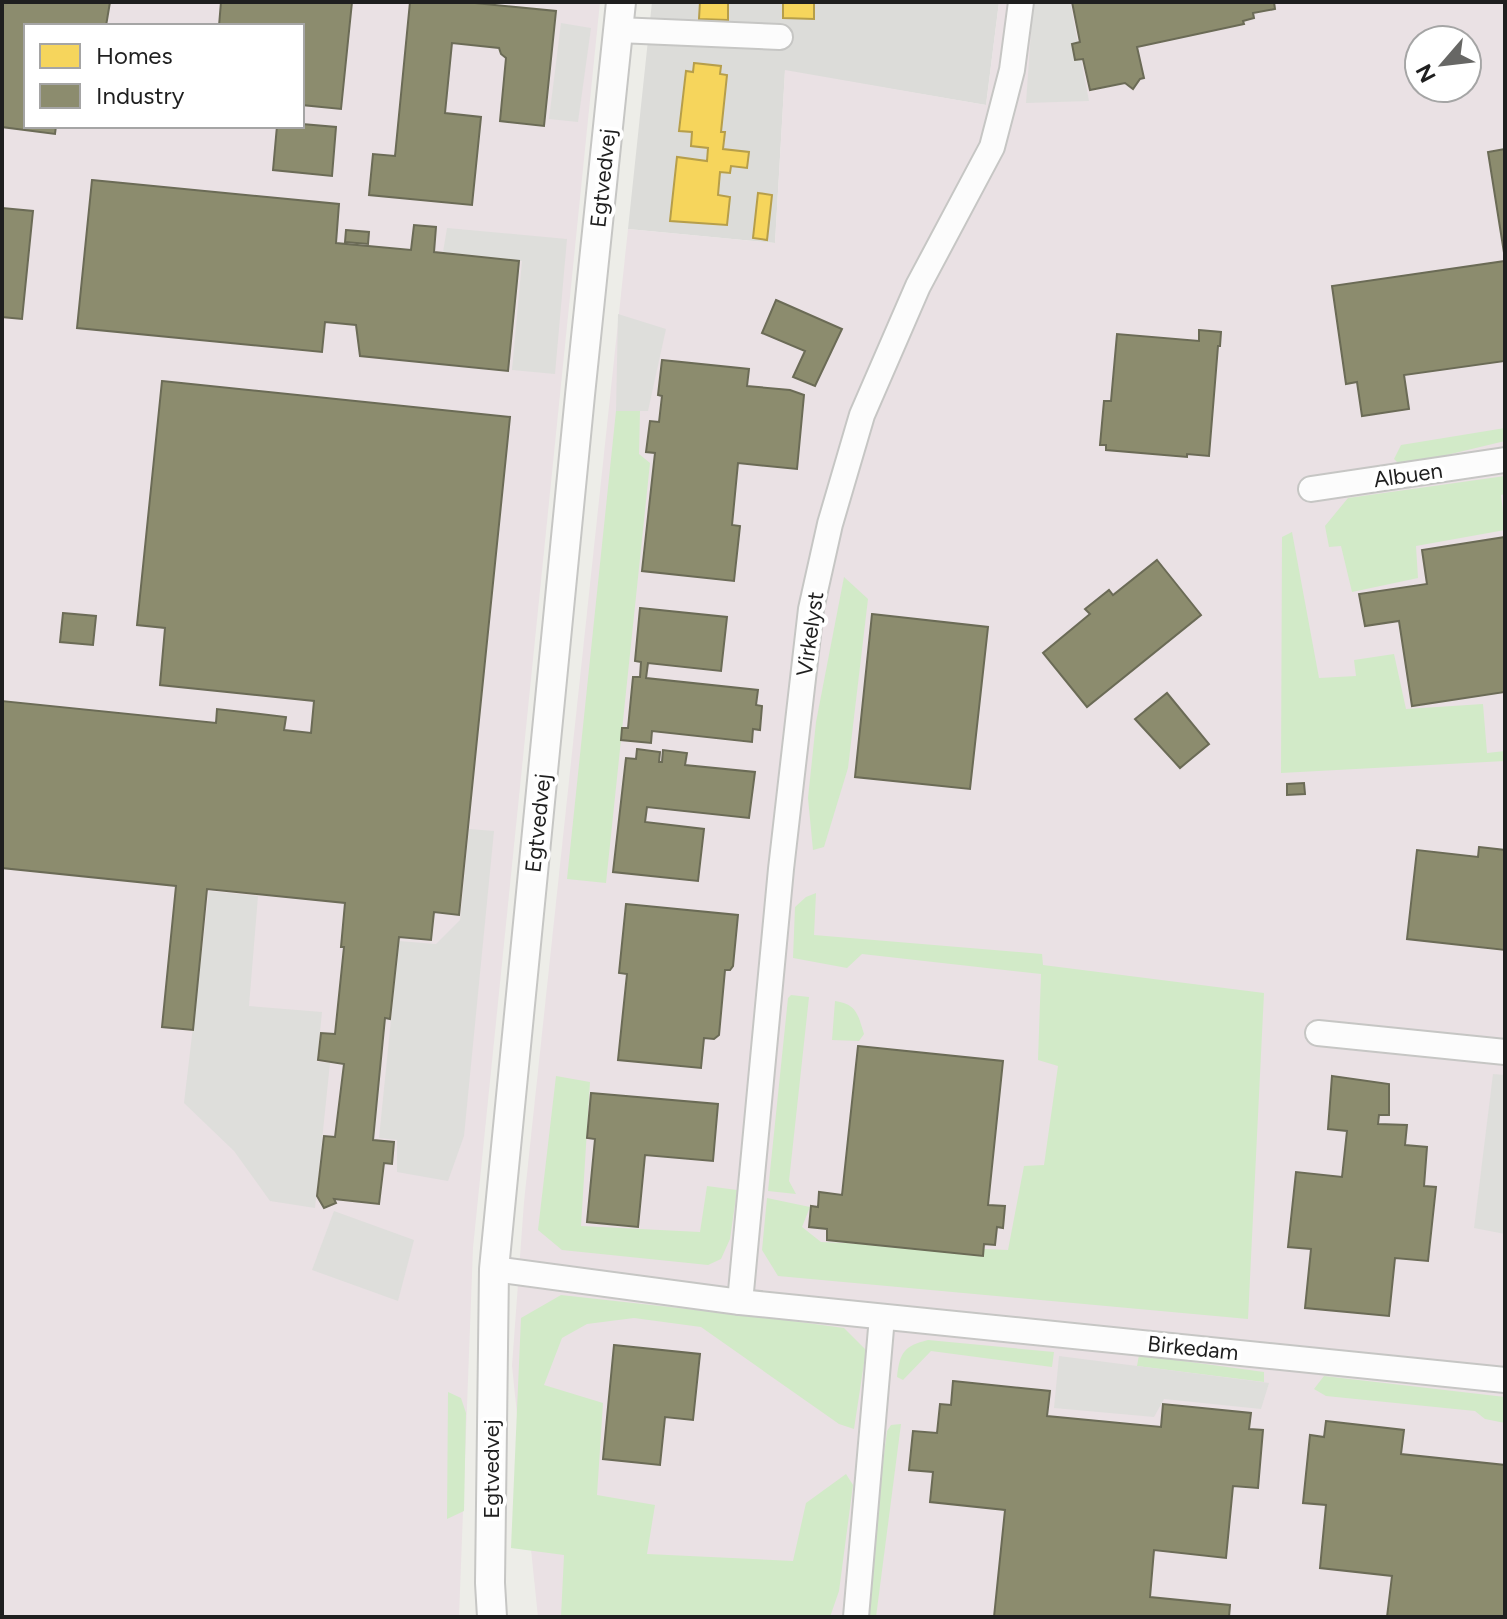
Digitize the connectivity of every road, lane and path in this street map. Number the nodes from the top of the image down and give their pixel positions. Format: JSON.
{"nodes":[{"id":1,"x":621,"y":2,"type":"edge"},
{"id":2,"x":1021,"y":2,"type":"edge"},
{"id":3,"x":618,"y":30,"type":"junction"},
{"id":4,"x":780,"y":37,"type":"dead end"},
{"id":5,"x":1505,"y":460,"type":"edge"},
{"id":6,"x":1311,"y":489,"type":"dead end"},
{"id":7,"x":1318,"y":1033,"type":"dead end"},
{"id":8,"x":1505,"y":1052,"type":"edge"},
{"id":9,"x":494,"y":1269,"type":"junction"},
{"id":10,"x":740,"y":1302,"type":"junction"},
{"id":11,"x":882,"y":1317,"type":"junction"},
{"id":12,"x":1505,"y":1380,"type":"edge"},
{"id":13,"x":492,"y":1617,"type":"edge"},
{"id":14,"x":856,"y":1617,"type":"edge"}],
"edges":[{"from":1,"to":3,"type":"street","name":"Egtvedvej"},
{"from":2,"to":10,"type":"street","name":"Virkelyst"},
{"from":3,"to":4,"type":"street"},
{"from":3,"to":9,"type":"street","name":"Egtvedvej"},
{"from":5,"to":6,"type":"street","name":"Albuen"},
{"from":7,"to":8,"type":"street"},
{"from":9,"to":10,"type":"street","name":"Birkedam"},
{"from":9,"to":13,"type":"street","name":"Egtvedvej"},
{"from":10,"to":11,"type":"street","name":"Birkedam"},
{"from":11,"to":12,"type":"street","name":"Birkedam"},
{"from":11,"to":14,"type":"street"}]}
